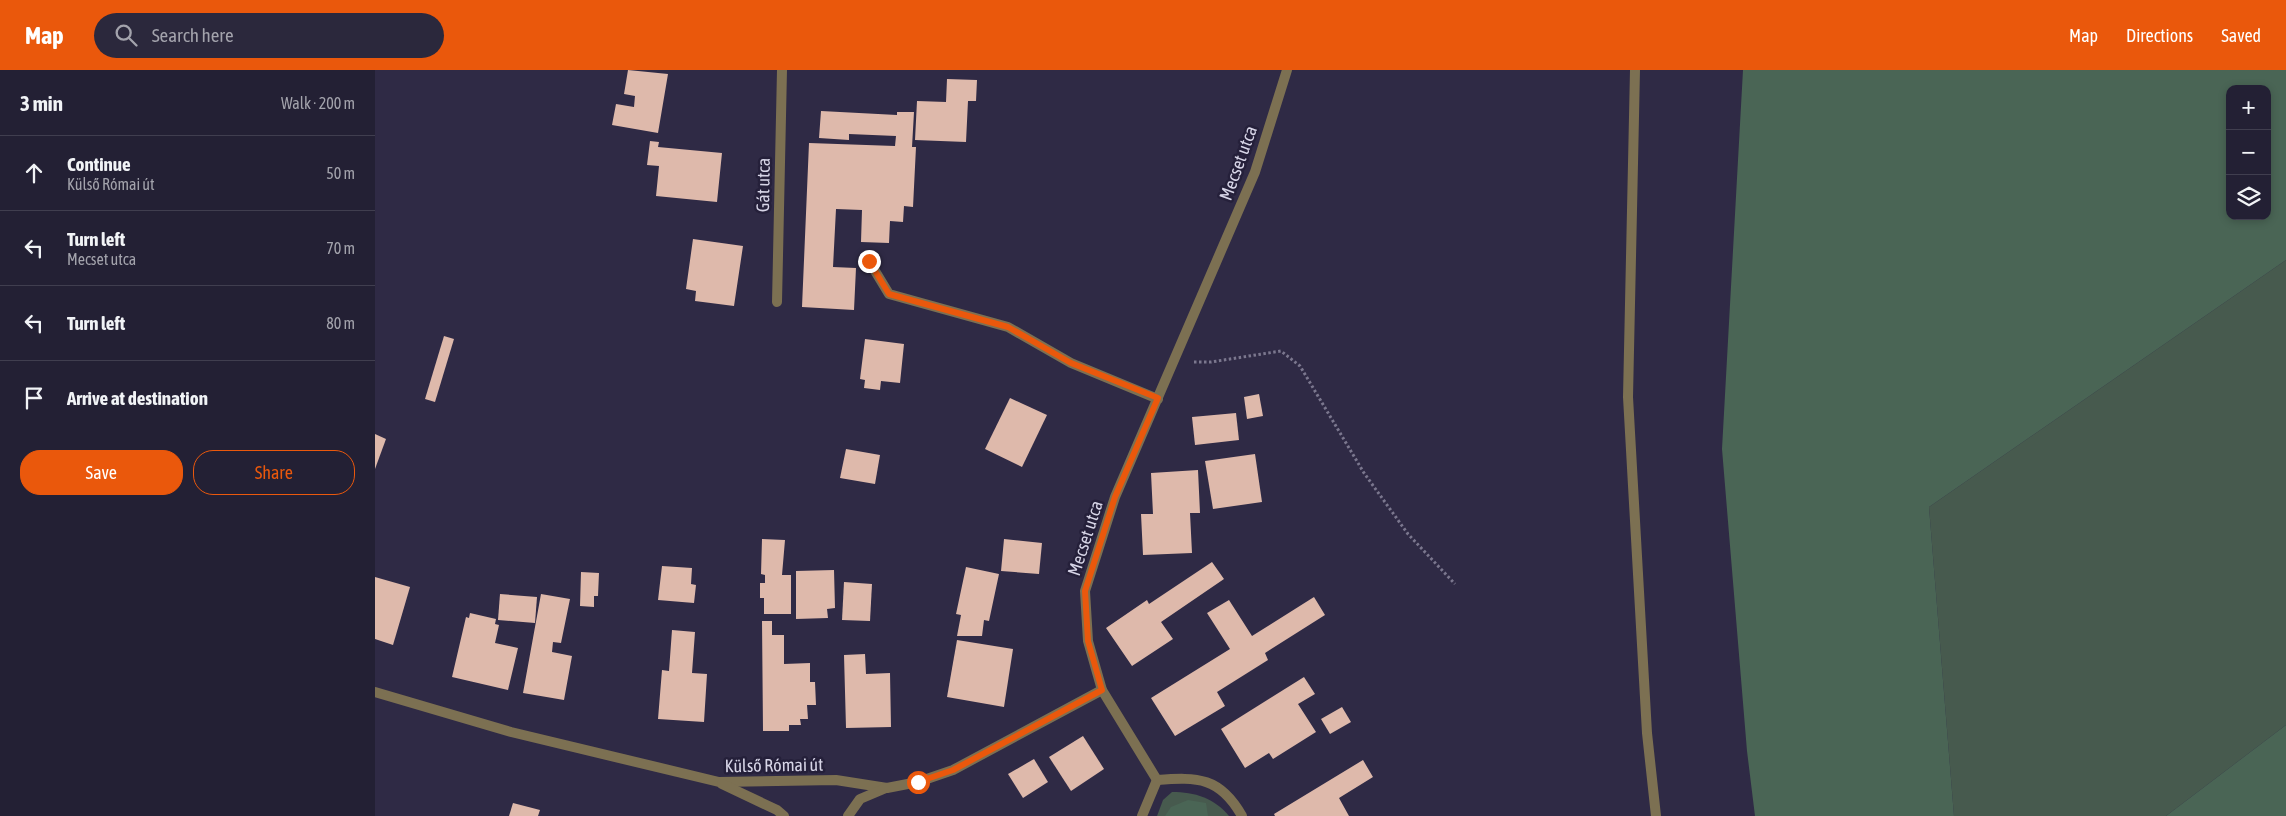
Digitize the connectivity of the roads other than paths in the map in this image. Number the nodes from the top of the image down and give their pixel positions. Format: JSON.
{"nodes":[{"id":1,"x":782,"y":70,"type":"edge"},
{"id":2,"x":1287,"y":70,"type":"edge"},
{"id":3,"x":1635,"y":70,"type":"edge"},
{"id":4,"x":869,"y":261,"type":"dead end"},
{"id":5,"x":777,"y":302,"type":"dead end"},
{"id":6,"x":1158,"y":398,"type":"junction"},
{"id":7,"x":1102,"y":690,"type":"junction"},
{"id":8,"x":375,"y":692,"type":"edge"},
{"id":9,"x":1157,"y":780,"type":"junction"},
{"id":10,"x":719,"y":782,"type":"junction"},
{"id":11,"x":887,"y":788,"type":"junction"},
{"id":12,"x":784,"y":816,"type":"edge"},
{"id":13,"x":848,"y":816,"type":"edge"},
{"id":14,"x":1142,"y":816,"type":"edge"},
{"id":15,"x":1242,"y":816,"type":"edge"},
{"id":16,"x":1656,"y":816,"type":"edge"}],
"edges":[{"from":1,"to":5,"type":"street","name":"Gát utca"},
{"from":2,"to":6,"type":"street","name":"Mecset utca"},
{"from":3,"to":16,"type":"street"},
{"from":4,"to":6,"type":"street"},
{"from":6,"to":7,"type":"street","name":"Mecset utca"},
{"from":7,"to":9,"type":"street","name":"Mecset utca"},
{"from":7,"to":11,"type":"street","name":"Külső Római út"},
{"from":8,"to":10,"type":"street","name":"Külső Római út"},
{"from":9,"to":14,"type":"street"},
{"from":9,"to":15,"type":"street"},
{"from":10,"to":11,"type":"street","name":"Külső Római út"},
{"from":10,"to":12,"type":"street"},
{"from":11,"to":13,"type":"street"}]}
